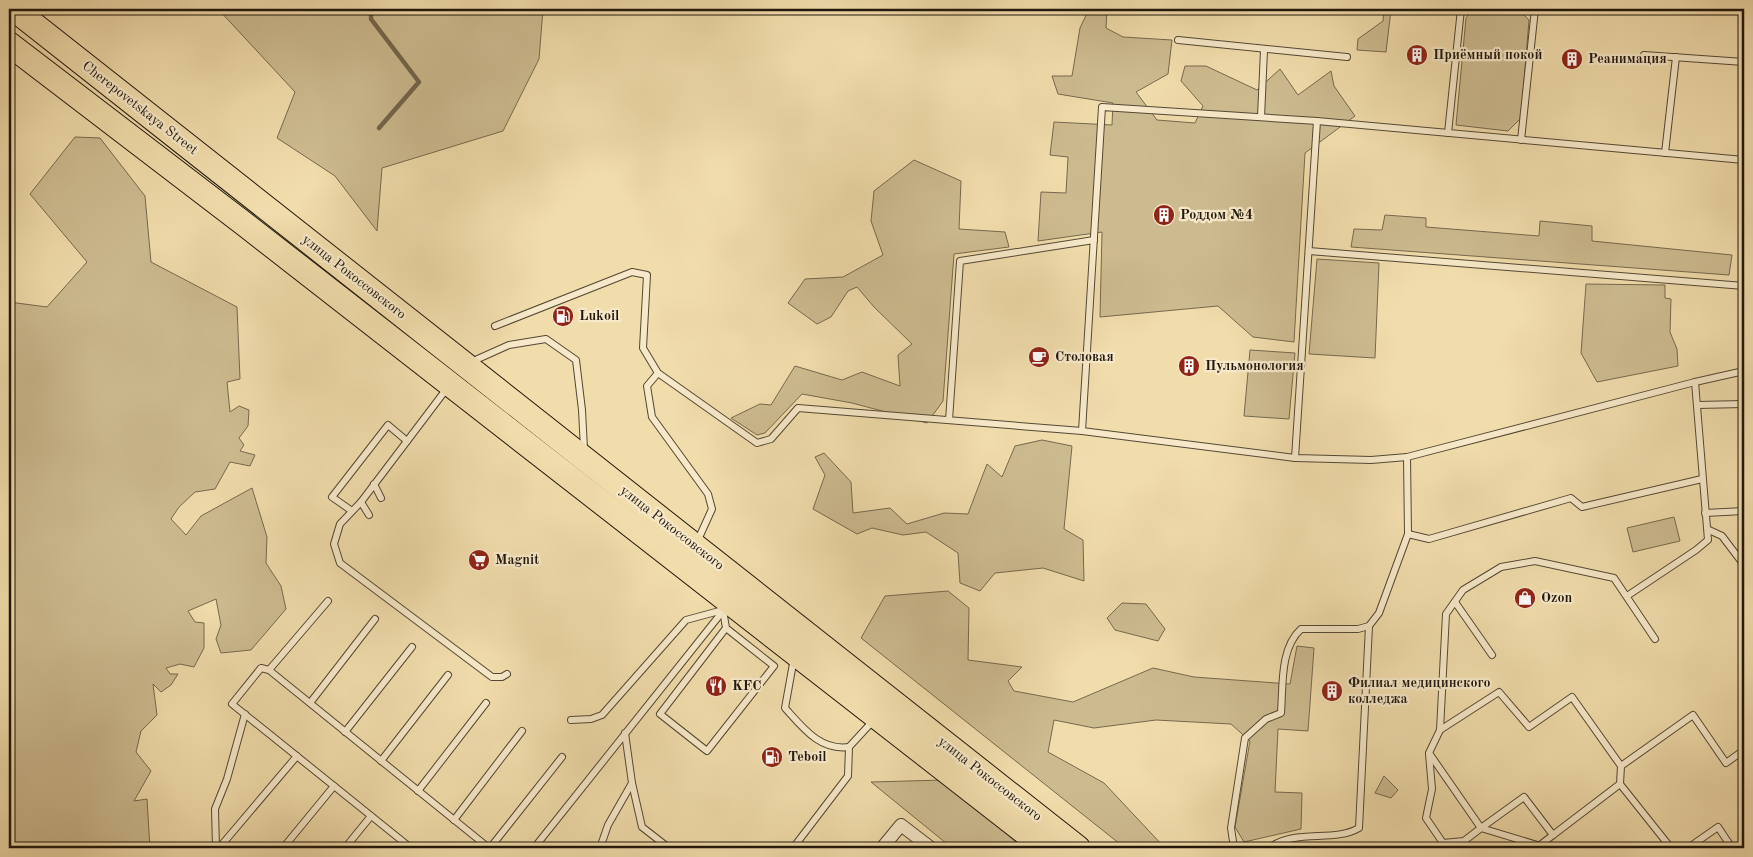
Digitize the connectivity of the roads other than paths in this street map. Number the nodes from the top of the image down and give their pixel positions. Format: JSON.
{"nodes":[{"id":1,"x":14,"y":9,"type":"edge"},
{"id":2,"x":1461,"y":9,"type":"edge"},
{"id":3,"x":1535,"y":9,"type":"edge"},
{"id":4,"x":1178,"y":40,"type":"dead end"},
{"id":5,"x":9,"y":44,"type":"edge"},
{"id":6,"x":1264,"y":50,"type":"junction"},
{"id":7,"x":1644,"y":55,"type":"dead end"},
{"id":8,"x":1347,"y":57,"type":"dead end"},
{"id":9,"x":1676,"y":57,"type":"junction"},
{"id":10,"x":1744,"y":62,"type":"edge"},
{"id":11,"x":1261,"y":117,"type":"junction"},
{"id":12,"x":1317,"y":121,"type":"junction"},
{"id":13,"x":1448,"y":133,"type":"junction"},
{"id":14,"x":1521,"y":140,"type":"junction"},
{"id":15,"x":1665,"y":153,"type":"junction"},
{"id":16,"x":1744,"y":160,"type":"edge"},
{"id":17,"x":266,"y":207,"type":"joint"},
{"id":18,"x":247,"y":226,"type":"joint"},
{"id":19,"x":1094,"y":240,"type":"junction"},
{"id":20,"x":1309,"y":251,"type":"junction"},
{"id":21,"x":1744,"y":286,"type":"edge"},
{"id":22,"x":495,"y":326,"type":"dead end"},
{"id":23,"x":1744,"y":371,"type":"edge"},
{"id":24,"x":658,"y":373,"type":"junction"},
{"id":25,"x":458,"y":374,"type":"junction"},
{"id":26,"x":1695,"y":382,"type":"junction"},
{"id":27,"x":1744,"y":404,"type":"edge"},
{"id":28,"x":1697,"y":405,"type":"junction"},
{"id":29,"x":949,"y":420,"type":"junction"},
{"id":30,"x":1082,"y":431,"type":"junction"},
{"id":31,"x":407,"y":441,"type":"junction"},
{"id":32,"x":1407,"y":456,"type":"junction"},
{"id":33,"x":584,"y":458,"type":"junction"},
{"id":34,"x":1295,"y":458,"type":"junction"},
{"id":35,"x":1702,"y":480,"type":"junction"},
{"id":36,"x":374,"y":484,"type":"junction"},
{"id":37,"x":382,"y":498,"type":"dead end"},
{"id":38,"x":361,"y":502,"type":"junction"},
{"id":39,"x":352,"y":511,"type":"junction"},
{"id":40,"x":1744,"y":511,"type":"edge"},
{"id":41,"x":1705,"y":513,"type":"junction"},
{"id":42,"x":369,"y":515,"type":"dead end"},
{"id":43,"x":1709,"y":530,"type":"junction"},
{"id":44,"x":1408,"y":534,"type":"junction"},
{"id":45,"x":695,"y":546,"type":"junction"},
{"id":46,"x":1744,"y":565,"type":"edge"},
{"id":47,"x":1628,"y":596,"type":"junction"},
{"id":48,"x":328,"y":602,"type":"dead end"},
{"id":49,"x":1455,"y":602,"type":"junction"},
{"id":50,"x":726,"y":607,"type":"junction"},
{"id":51,"x":375,"y":619,"type":"dead end"},
{"id":52,"x":1369,"y":626,"type":"junction"},
{"id":53,"x":726,"y":628,"type":"junction"},
{"id":54,"x":1656,"y":639,"type":"dead end"},
{"id":55,"x":412,"y":647,"type":"dead end"},
{"id":56,"x":794,"y":654,"type":"junction"},
{"id":57,"x":1492,"y":655,"type":"dead end"},
{"id":58,"x":269,"y":670,"type":"junction"},
{"id":59,"x":507,"y":674,"type":"dead end"},
{"id":60,"x":448,"y":675,"type":"dead end"},
{"id":61,"x":486,"y":703,"type":"dead end"},
{"id":62,"x":310,"y":704,"type":"junction"},
{"id":63,"x":244,"y":714,"type":"junction"},
{"id":64,"x":876,"y":718,"type":"junction"},
{"id":65,"x":572,"y":720,"type":"dead end"},
{"id":66,"x":1440,"y":730,"type":"junction"},
{"id":67,"x":522,"y":731,"type":"dead end"},
{"id":68,"x":345,"y":732,"type":"junction"},
{"id":69,"x":625,"y":733,"type":"junction"},
{"id":70,"x":849,"y":747,"type":"junction"},
{"id":71,"x":1744,"y":750,"type":"edge"},
{"id":72,"x":1429,"y":753,"type":"junction"},
{"id":73,"x":296,"y":756,"type":"junction"},
{"id":74,"x":562,"y":757,"type":"dead end"},
{"id":75,"x":381,"y":761,"type":"junction"},
{"id":76,"x":1620,"y":766,"type":"junction"},
{"id":77,"x":632,"y":783,"type":"junction"},
{"id":78,"x":1620,"y":784,"type":"junction"},
{"id":79,"x":334,"y":786,"type":"junction"},
{"id":80,"x":418,"y":791,"type":"junction"},
{"id":81,"x":371,"y":816,"type":"junction"},
{"id":82,"x":454,"y":820,"type":"junction"},
{"id":83,"x":1481,"y":828,"type":"junction"},
{"id":84,"x":1553,"y":835,"type":"junction"},
{"id":85,"x":1538,"y":846,"type":"junction"},
{"id":86,"x":408,"y":847,"type":"edge"},
{"id":87,"x":216,"y":848,"type":"edge"},
{"id":88,"x":219,"y":848,"type":"edge"},
{"id":89,"x":283,"y":848,"type":"edge"},
{"id":90,"x":345,"y":848,"type":"edge"},
{"id":91,"x":490,"y":848,"type":"edge"},
{"id":92,"x":534,"y":848,"type":"edge"},
{"id":93,"x":600,"y":848,"type":"edge"},
{"id":94,"x":669,"y":848,"type":"edge"},
{"id":95,"x":793,"y":848,"type":"edge"},
{"id":96,"x":882,"y":848,"type":"edge"},
{"id":97,"x":931,"y":848,"type":"edge"},
{"id":98,"x":1045,"y":848,"type":"edge"},
{"id":99,"x":1078,"y":848,"type":"edge"},
{"id":100,"x":1234,"y":848,"type":"edge"},
{"id":101,"x":1269,"y":848,"type":"edge"},
{"id":102,"x":1547,"y":848,"type":"edge"},
{"id":103,"x":1671,"y":848,"type":"edge"},
{"id":104,"x":1688,"y":848,"type":"edge"},
{"id":105,"x":1732,"y":848,"type":"edge"}],
"edges":[{"from":1,"to":17,"type":"highway","name":"Cherepovetskaya Street"},
{"from":2,"to":13,"type":"lane"},
{"from":3,"to":14,"type":"lane"},
{"from":4,"to":6,"type":"lane"},
{"from":5,"to":18,"type":"highway","name":"Cherepovetskaya Street"},
{"from":6,"to":8,"type":"lane"},
{"from":6,"to":11,"type":"lane"},
{"from":7,"to":9,"type":"lane"},
{"from":9,"to":10,"type":"lane"},
{"from":9,"to":15,"type":"lane"},
{"from":11,"to":12,"type":"lane"},
{"from":11,"to":19,"type":"lane"},
{"from":12,"to":13,"type":"lane"},
{"from":12,"to":20,"type":"lane"},
{"from":13,"to":14,"type":"lane"},
{"from":14,"to":15,"type":"lane"},
{"from":15,"to":16,"type":"lane"},
{"from":17,"to":25,"type":"highway","name":"улица Рокоссовского"},
{"from":18,"to":25,"type":"highway","name":"улица Рокоссовского"},
{"from":19,"to":29,"type":"lane"},
{"from":19,"to":30,"type":"lane"},
{"from":20,"to":21,"type":"lane"},
{"from":20,"to":34,"type":"lane"},
{"from":22,"to":24,"type":"lane"},
{"from":23,"to":26,"type":"lane"},
{"from":24,"to":29,"type":"lane"},
{"from":24,"to":45,"type":"lane"},
{"from":25,"to":31,"type":"lane"},
{"from":25,"to":33,"type":"highway","name":"улица Рокоссовского"},
{"from":25,"to":33,"type":"lane"},
{"from":25,"to":50,"type":"highway","name":"улица Рокоссовского"},
{"from":26,"to":28,"type":"lane"},
{"from":26,"to":32,"type":"lane"},
{"from":27,"to":28,"type":"lane"},
{"from":28,"to":35,"type":"lane"},
{"from":29,"to":30,"type":"lane"},
{"from":30,"to":34,"type":"lane"},
{"from":31,"to":36,"type":"lane"},
{"from":31,"to":39,"type":"lane"},
{"from":32,"to":34,"type":"lane"},
{"from":32,"to":44,"type":"lane"},
{"from":33,"to":45,"type":"highway","name":"улица Рокоссовского"},
{"from":35,"to":41,"type":"lane"},
{"from":35,"to":44,"type":"lane"},
{"from":36,"to":37,"type":"lane"},
{"from":36,"to":38,"type":"lane"},
{"from":38,"to":39,"type":"lane"},
{"from":38,"to":42,"type":"lane"},
{"from":39,"to":59,"type":"lane"},
{"from":40,"to":41,"type":"lane"},
{"from":41,"to":43,"type":"lane"},
{"from":43,"to":46,"type":"lane"},
{"from":43,"to":47,"type":"lane"},
{"from":44,"to":52,"type":"lane"},
{"from":45,"to":99,"type":"highway","name":"улица Рокоссовского"},
{"from":47,"to":49,"type":"lane"},
{"from":47,"to":54,"type":"lane"},
{"from":48,"to":58,"type":"lane"},
{"from":49,"to":57,"type":"lane"},
{"from":49,"to":66,"type":"lane"},
{"from":50,"to":53,"type":"lane"},
{"from":50,"to":56,"type":"highway","name":"улица Рокоссовского"},
{"from":50,"to":65,"type":"lane"},
{"from":50,"to":69,"type":"lane"},
{"from":51,"to":62,"type":"lane"},
{"from":52,"to":100,"type":"lane"},
{"from":52,"to":101,"type":"lane"},
{"from":53,"to":53,"type":"lane"},
{"from":55,"to":68,"type":"lane"},
{"from":56,"to":64,"type":"highway","name":"улица Рокоссовского"},
{"from":56,"to":70,"type":"lane"},
{"from":58,"to":62,"type":"lane"},
{"from":58,"to":63,"type":"lane"},
{"from":60,"to":75,"type":"lane"},
{"from":61,"to":80,"type":"lane"},
{"from":62,"to":68,"type":"lane"},
{"from":63,"to":73,"type":"lane"},
{"from":63,"to":87,"type":"lane"},
{"from":64,"to":70,"type":"lane"},
{"from":64,"to":98,"type":"highway","name":"улица Рокоссовского"},
{"from":66,"to":72,"type":"lane"},
{"from":66,"to":76,"type":"lane"},
{"from":67,"to":82,"type":"lane"},
{"from":68,"to":75,"type":"lane"},
{"from":69,"to":77,"type":"lane"},
{"from":69,"to":92,"type":"lane"},
{"from":70,"to":95,"type":"lane"},
{"from":71,"to":76,"type":"lane"},
{"from":72,"to":83,"type":"lane"},
{"from":72,"to":83,"type":"lane"},
{"from":73,"to":79,"type":"lane"},
{"from":73,"to":88,"type":"lane"},
{"from":74,"to":91,"type":"lane"},
{"from":75,"to":80,"type":"lane"},
{"from":76,"to":78,"type":"lane"},
{"from":77,"to":93,"type":"lane"},
{"from":77,"to":94,"type":"lane"},
{"from":78,"to":84,"type":"lane"},
{"from":78,"to":103,"type":"lane"},
{"from":79,"to":81,"type":"lane"},
{"from":79,"to":89,"type":"lane"},
{"from":80,"to":82,"type":"lane"},
{"from":81,"to":86,"type":"lane"},
{"from":81,"to":90,"type":"lane"},
{"from":82,"to":91,"type":"lane"},
{"from":83,"to":84,"type":"lane"},
{"from":83,"to":85,"type":"lane"},
{"from":84,"to":85,"type":"lane"},
{"from":85,"to":102,"type":"lane"},
{"from":96,"to":97,"type":"street"},
{"from":104,"to":105,"type":"lane"}]}
